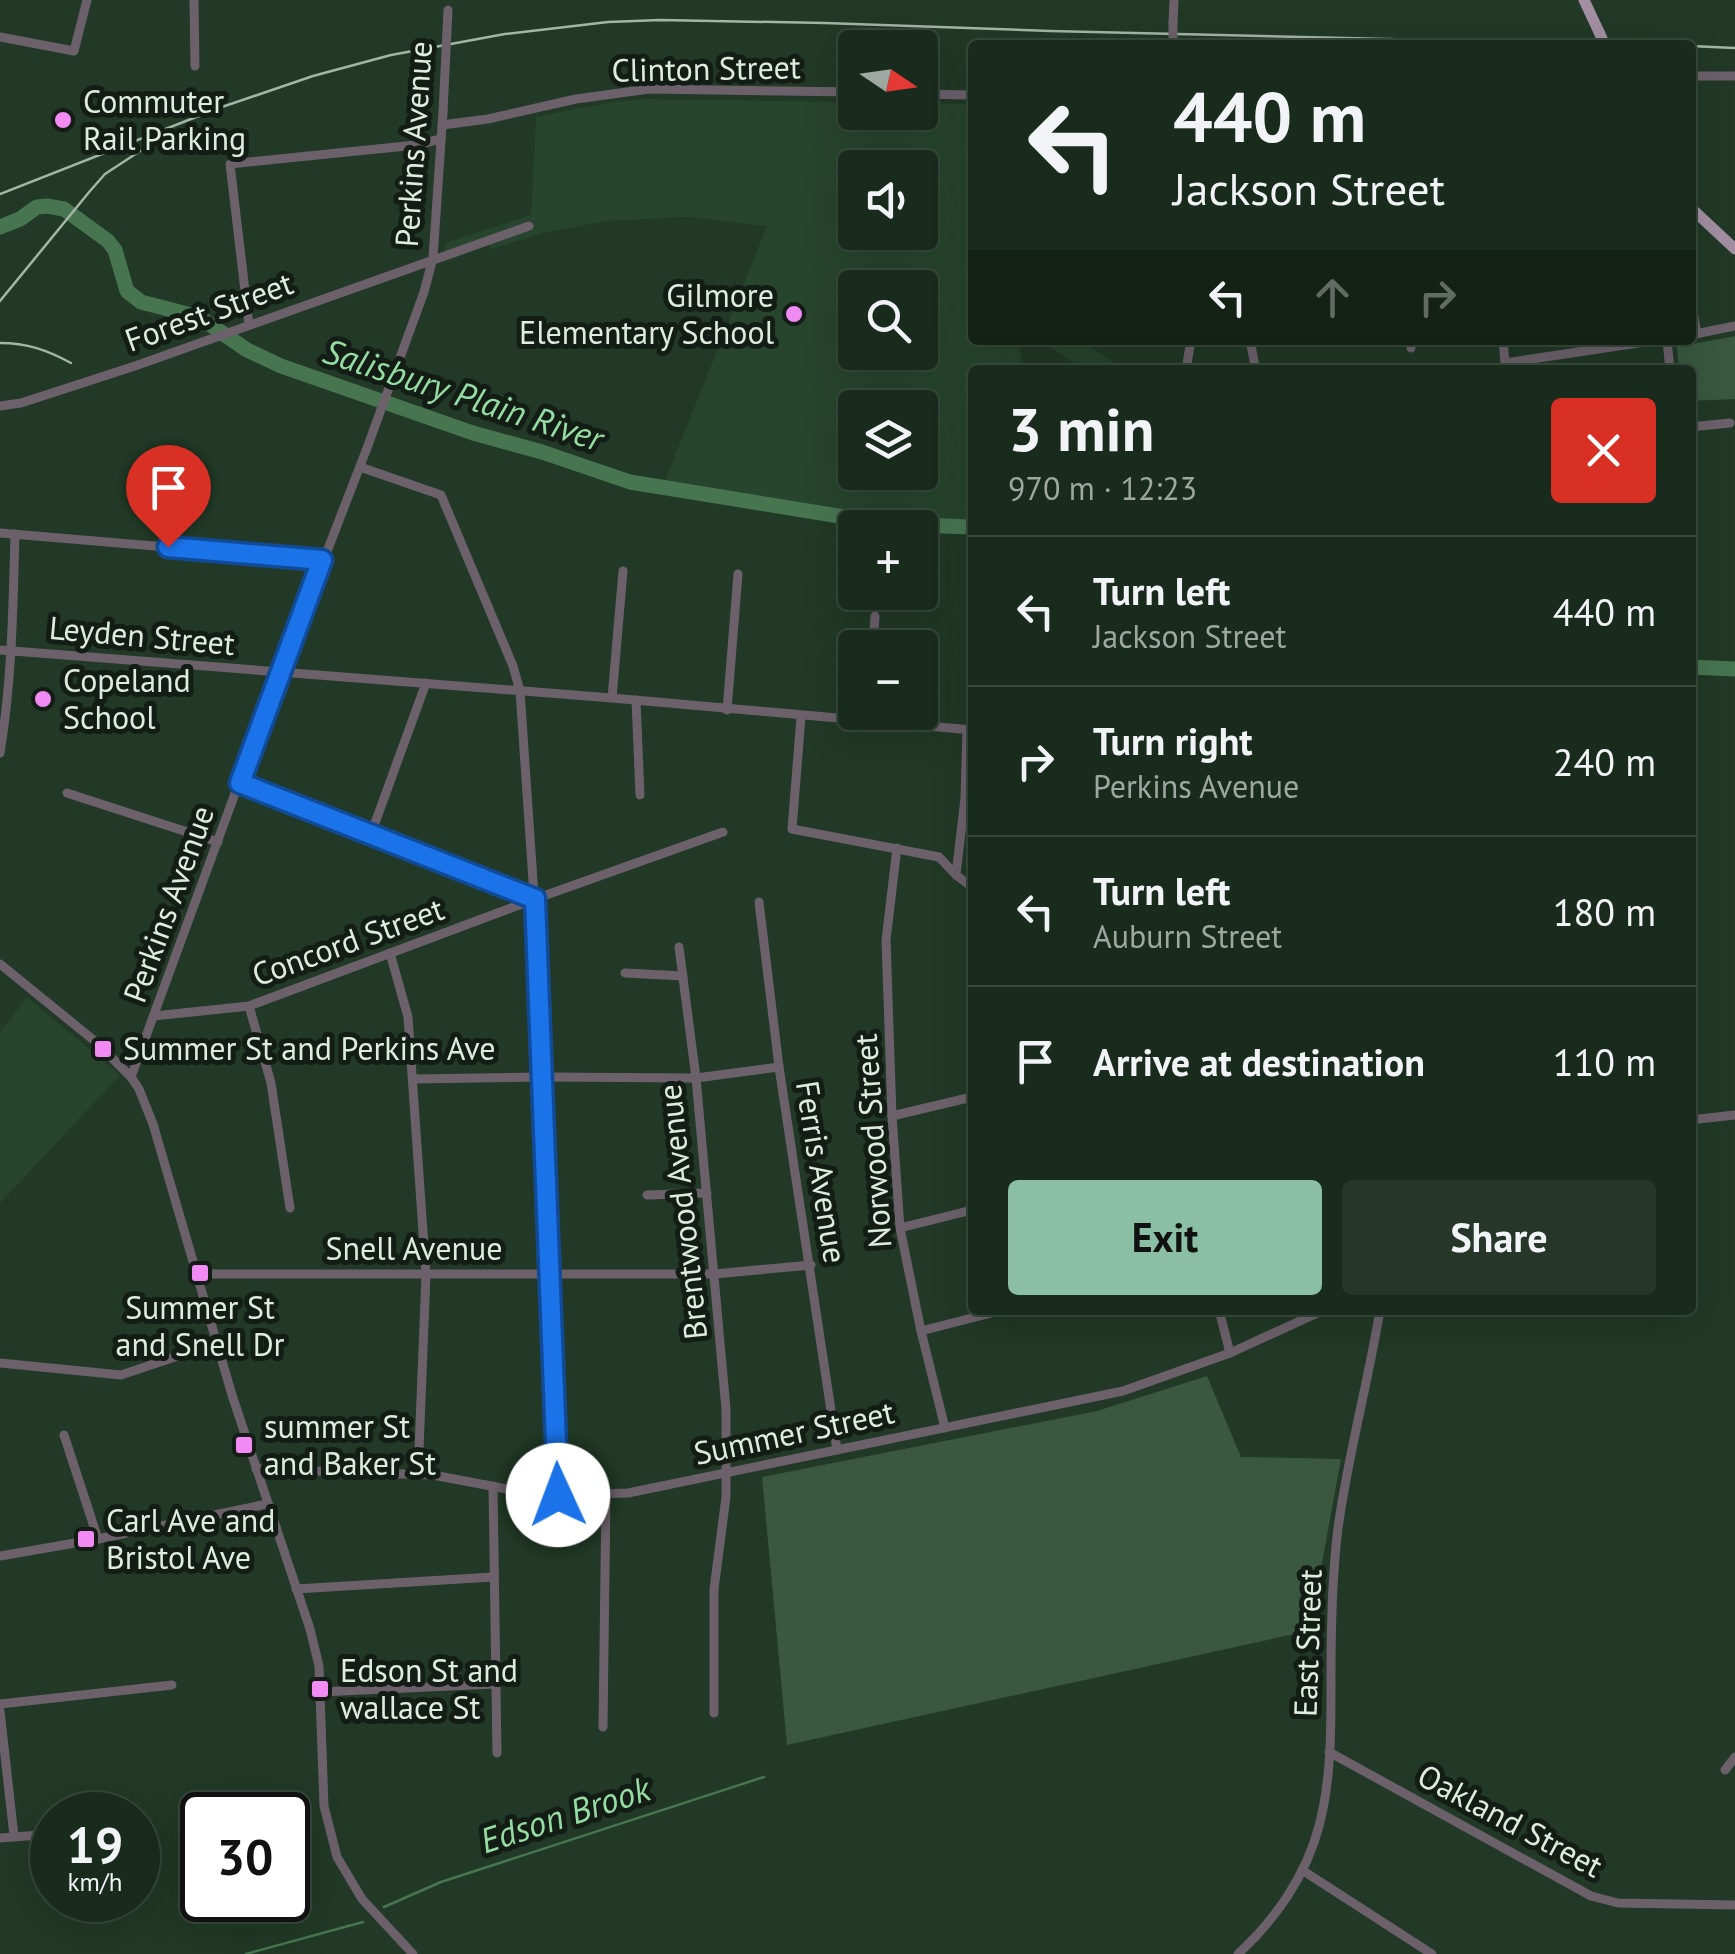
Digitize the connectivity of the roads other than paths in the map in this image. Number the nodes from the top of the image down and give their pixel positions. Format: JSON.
{"nodes":[{"id":1,"x":86,"y":0,"type":"edge"},
{"id":2,"x":194,"y":0,"type":"edge"},
{"id":3,"x":1174,"y":0,"type":"edge"},
{"id":4,"x":1584,"y":0,"type":"edge"},
{"id":5,"x":448,"y":5,"type":"edge"},
{"id":6,"x":0,"y":37,"type":"edge"},
{"id":7,"x":1173,"y":40,"type":"edge"},
{"id":8,"x":1603,"y":40,"type":"edge"},
{"id":9,"x":194,"y":66,"type":"dead end"},
{"id":10,"x":1696,"y":76,"type":"edge"},
{"id":11,"x":1735,"y":76,"type":"edge"},
{"id":12,"x":838,"y":92,"type":"edge"},
{"id":13,"x":938,"y":94,"type":"edge"},
{"id":14,"x":968,"y":95,"type":"edge"},
{"id":15,"x":442,"y":125,"type":"junction"},
{"id":16,"x":441,"y":140,"type":"junction"},
{"id":17,"x":1696,"y":213,"type":"edge"},
{"id":18,"x":529,"y":226,"type":"dead end"},
{"id":19,"x":1735,"y":249,"type":"edge"},
{"id":20,"x":433,"y":258,"type":"junction"},
{"id":21,"x":249,"y":325,"type":"junction"},
{"id":22,"x":1735,"y":326,"type":"edge"},
{"id":23,"x":1696,"y":334,"type":"edge"},
{"id":24,"x":1504,"y":345,"type":"edge"},
{"id":25,"x":1626,"y":345,"type":"edge"},
{"id":26,"x":0,"y":406,"type":"edge"},
{"id":27,"x":1730,"y":423,"type":"dead end"},
{"id":28,"x":1696,"y":426,"type":"edge"},
{"id":29,"x":360,"y":467,"type":"junction"},
{"id":30,"x":0,"y":533,"type":"edge"},
{"id":31,"x":15,"y":534,"type":"junction"},
{"id":32,"x":322,"y":560,"type":"junction"},
{"id":33,"x":622,"y":572,"type":"dead end"},
{"id":34,"x":738,"y":574,"type":"dead end"},
{"id":35,"x":876,"y":616,"type":"dead end"},
{"id":36,"x":874,"y":630,"type":"edge"},
{"id":37,"x":5,"y":650,"type":"edge"},
{"id":38,"x":280,"y":672,"type":"junction"},
{"id":39,"x":426,"y":684,"type":"junction"},
{"id":40,"x":520,"y":691,"type":"junction"},
{"id":41,"x":612,"y":698,"type":"junction"},
{"id":42,"x":636,"y":700,"type":"junction"},
{"id":43,"x":727,"y":710,"type":"junction"},
{"id":44,"x":801,"y":716,"type":"junction"},
{"id":45,"x":838,"y":717,"type":"edge"},
{"id":46,"x":938,"y":726,"type":"edge"},
{"id":47,"x":968,"y":730,"type":"edge"},
{"id":48,"x":0,"y":753,"type":"edge"},
{"id":49,"x":240,"y":783,"type":"junction"},
{"id":50,"x":67,"y":793,"type":"dead end"},
{"id":51,"x":640,"y":795,"type":"dead end"},
{"id":52,"x":968,"y":807,"type":"edge"},
{"id":53,"x":724,"y":832,"type":"dead end"},
{"id":54,"x":371,"y":834,"type":"junction"},
{"id":55,"x":218,"y":842,"type":"junction"},
{"id":56,"x":897,"y":848,"type":"junction"},
{"id":57,"x":956,"y":875,"type":"junction"},
{"id":58,"x":968,"y":884,"type":"edge"},
{"id":59,"x":535,"y":899,"type":"junction"},
{"id":60,"x":759,"y":902,"type":"dead end"},
{"id":61,"x":679,"y":947,"type":"dead end"},
{"id":62,"x":390,"y":953,"type":"junction"},
{"id":63,"x":0,"y":964,"type":"edge"},
{"id":64,"x":624,"y":973,"type":"dead end"},
{"id":65,"x":683,"y":976,"type":"junction"},
{"id":66,"x":249,"y":1006,"type":"junction"},
{"id":67,"x":154,"y":1016,"type":"junction"},
{"id":68,"x":780,"y":1068,"type":"junction"},
{"id":69,"x":131,"y":1077,"type":"junction"},
{"id":70,"x":543,"y":1077,"type":"junction"},
{"id":71,"x":696,"y":1078,"type":"junction"},
{"id":72,"x":413,"y":1079,"type":"junction"},
{"id":73,"x":968,"y":1098,"type":"edge"},
{"id":74,"x":1735,"y":1115,"type":"edge"},
{"id":75,"x":892,"y":1116,"type":"junction"},
{"id":76,"x":1696,"y":1119,"type":"edge"},
{"id":77,"x":707,"y":1193,"type":"junction"},
{"id":78,"x":647,"y":1195,"type":"dead end"},
{"id":79,"x":290,"y":1208,"type":"dead end"},
{"id":80,"x":968,"y":1211,"type":"edge"},
{"id":81,"x":900,"y":1228,"type":"junction"},
{"id":82,"x":810,"y":1265,"type":"junction"},
{"id":83,"x":198,"y":1274,"type":"junction"},
{"id":84,"x":548,"y":1274,"type":"junction"},
{"id":85,"x":714,"y":1274,"type":"junction"},
{"id":86,"x":426,"y":1275,"type":"junction"},
{"id":87,"x":983,"y":1315,"type":"edge"},
{"id":88,"x":1220,"y":1315,"type":"edge"},
{"id":89,"x":1313,"y":1315,"type":"edge"},
{"id":90,"x":1379,"y":1315,"type":"edge"},
{"id":91,"x":921,"y":1331,"type":"junction"},
{"id":92,"x":217,"y":1342,"type":"junction"},
{"id":93,"x":1230,"y":1353,"type":"junction"},
{"id":94,"x":0,"y":1363,"type":"edge"},
{"id":95,"x":945,"y":1428,"type":"junction"},
{"id":96,"x":64,"y":1435,"type":"dead end"},
{"id":97,"x":837,"y":1450,"type":"junction"},
{"id":98,"x":256,"y":1469,"type":"junction"},
{"id":99,"x":728,"y":1472,"type":"junction"},
{"id":100,"x":418,"y":1474,"type":"junction"},
{"id":101,"x":493,"y":1486,"type":"junction"},
{"id":102,"x":606,"y":1494,"type":"junction"},
{"id":103,"x":558,"y":1495,"type":"junction"},
{"id":104,"x":268,"y":1504,"type":"junction"},
{"id":105,"x":98,"y":1539,"type":"junction"},
{"id":106,"x":0,"y":1556,"type":"edge"},
{"id":107,"x":492,"y":1577,"type":"junction"},
{"id":108,"x":296,"y":1589,"type":"junction"},
{"id":109,"x":494,"y":1684,"type":"junction"},
{"id":110,"x":172,"y":1685,"type":"dead end"},
{"id":111,"x":320,"y":1692,"type":"junction"},
{"id":112,"x":0,"y":1708,"type":"edge"},
{"id":113,"x":714,"y":1712,"type":"dead end"},
{"id":114,"x":602,"y":1728,"type":"dead end"},
{"id":115,"x":1329,"y":1752,"type":"junction"},
{"id":116,"x":497,"y":1753,"type":"dead end"},
{"id":117,"x":1735,"y":1757,"type":"edge"},
{"id":118,"x":1725,"y":1770,"type":"dead end"},
{"id":119,"x":30,"y":1835,"type":"edge"},
{"id":120,"x":14,"y":1836,"type":"junction"},
{"id":121,"x":0,"y":1838,"type":"edge"},
{"id":122,"x":1302,"y":1870,"type":"junction"},
{"id":123,"x":1735,"y":1904,"type":"edge"},
{"id":124,"x":412,"y":1954,"type":"edge"},
{"id":125,"x":1238,"y":1954,"type":"edge"},
{"id":126,"x":1432,"y":1954,"type":"edge"}],
"edges":[{"from":1,"to":6,"type":"street"},
{"from":2,"to":9,"type":"street"},
{"from":3,"to":7,"type":"street","bridge":true},
{"from":4,"to":8,"type":"main road","bridge":true},
{"from":5,"to":15,"type":"street","name":"Perkins Avenue","bridge":true},
{"from":10,"to":11,"type":"street"},
{"from":12,"to":15,"type":"street","name":"Clinton Street"},
{"from":13,"to":14,"type":"street"},
{"from":15,"to":16,"type":"street","name":"Perkins Avenue"},
{"from":16,"to":20,"type":"street","name":"Perkins Avenue"},
{"from":16,"to":21,"type":"street"},
{"from":17,"to":19,"type":"main road"},
{"from":18,"to":20,"type":"street","name":"Forest Street"},
{"from":20,"to":21,"type":"street","name":"Forest Street"},
{"from":20,"to":29,"type":"street","name":"Perkins Avenue"},
{"from":21,"to":26,"type":"street","name":"Forest Street"},
{"from":22,"to":23,"type":"street"},
{"from":24,"to":25,"type":"street"},
{"from":27,"to":28,"type":"street"},
{"from":29,"to":32,"type":"street","name":"Perkins Avenue"},
{"from":29,"to":40,"type":"street"},
{"from":30,"to":31,"type":"street"},
{"from":31,"to":32,"type":"street"},
{"from":31,"to":37,"type":"street"},
{"from":32,"to":38,"type":"street","name":"Perkins Avenue"},
{"from":33,"to":41,"type":"street"},
{"from":34,"to":43,"type":"street"},
{"from":35,"to":36,"type":"street"},
{"from":37,"to":38,"type":"street","name":"Leyden Street"},
{"from":37,"to":48,"type":"street"},
{"from":38,"to":39,"type":"street","name":"Leyden Street"},
{"from":38,"to":49,"type":"street","name":"Perkins Avenue"},
{"from":39,"to":40,"type":"street","name":"Leyden Street"},
{"from":39,"to":54,"type":"street"},
{"from":40,"to":41,"type":"street","name":"Leyden Street"},
{"from":40,"to":59,"type":"street"},
{"from":41,"to":42,"type":"street","name":"Leyden Street"},
{"from":42,"to":43,"type":"street","name":"Leyden Street"},
{"from":42,"to":51,"type":"street"},
{"from":43,"to":44,"type":"street","name":"Leyden Street"},
{"from":44,"to":45,"type":"street","name":"Leyden Street"},
{"from":44,"to":56,"type":"street"},
{"from":46,"to":47,"type":"street","name":"Leyden Street"},
{"from":49,"to":54,"type":"street"},
{"from":49,"to":55,"type":"street","name":"Perkins Avenue"},
{"from":50,"to":55,"type":"street"},
{"from":52,"to":57,"type":"street"},
{"from":53,"to":59,"type":"street","name":"Concord Street"},
{"from":54,"to":59,"type":"street"},
{"from":55,"to":67,"type":"street","name":"Perkins Avenue"},
{"from":56,"to":57,"type":"street"},
{"from":56,"to":75,"type":"street","name":"Norwood Street"},
{"from":57,"to":58,"type":"street"},
{"from":59,"to":62,"type":"street","name":"Concord Street"},
{"from":59,"to":70,"type":"street"},
{"from":60,"to":68,"type":"street","name":"Ferris Avenue"},
{"from":61,"to":65,"type":"street","name":"Brentwood Avenue"},
{"from":62,"to":66,"type":"street","name":"Concord Street"},
{"from":62,"to":72,"type":"street"},
{"from":63,"to":69,"type":"street"},
{"from":64,"to":65,"type":"street"},
{"from":65,"to":71,"type":"street","name":"Brentwood Avenue"},
{"from":66,"to":67,"type":"street","name":"Concord Street"},
{"from":66,"to":79,"type":"street"},
{"from":67,"to":69,"type":"street","name":"Perkins Avenue"},
{"from":68,"to":71,"type":"street"},
{"from":68,"to":82,"type":"street","name":"Ferris Avenue"},
{"from":69,"to":83,"type":"street"},
{"from":70,"to":71,"type":"street"},
{"from":70,"to":72,"type":"street"},
{"from":70,"to":84,"type":"street"},
{"from":71,"to":77,"type":"street","name":"Brentwood Avenue"},
{"from":72,"to":86,"type":"street"},
{"from":73,"to":75,"type":"street"},
{"from":74,"to":76,"type":"street"},
{"from":75,"to":81,"type":"street","name":"Norwood Street"},
{"from":77,"to":78,"type":"street"},
{"from":77,"to":85,"type":"street","name":"Brentwood Avenue"},
{"from":80,"to":81,"type":"street"},
{"from":81,"to":91,"type":"street","name":"Norwood Street"},
{"from":82,"to":85,"type":"street","name":"Snell Avenue"},
{"from":82,"to":97,"type":"street","name":"Ferris Avenue"},
{"from":83,"to":86,"type":"street","name":"Snell Avenue"},
{"from":83,"to":92,"type":"street"},
{"from":84,"to":85,"type":"street","name":"Snell Avenue"},
{"from":84,"to":86,"type":"street","name":"Snell Avenue"},
{"from":84,"to":103,"type":"street"},
{"from":85,"to":99,"type":"street","name":"Brentwood Avenue"},
{"from":86,"to":100,"type":"street"},
{"from":87,"to":91,"type":"street"},
{"from":88,"to":93,"type":"street"},
{"from":89,"to":93,"type":"street","name":"Summer Street"},
{"from":90,"to":115,"type":"street","name":"East Street"},
{"from":91,"to":95,"type":"street","name":"Norwood Street"},
{"from":92,"to":94,"type":"street"},
{"from":92,"to":98,"type":"street"},
{"from":93,"to":95,"type":"street","name":"Summer Street"},
{"from":95,"to":97,"type":"street","name":"Summer Street"},
{"from":96,"to":105,"type":"street"},
{"from":97,"to":99,"type":"street","name":"Summer Street"},
{"from":98,"to":100,"type":"street","name":"Summer Street"},
{"from":98,"to":104,"type":"street"},
{"from":99,"to":102,"type":"street","name":"Summer Street"},
{"from":99,"to":113,"type":"street","name":"Brentwood Avenue"},
{"from":100,"to":101,"type":"street","name":"Summer Street"},
{"from":101,"to":103,"type":"street","name":"Summer Street"},
{"from":101,"to":107,"type":"street"},
{"from":102,"to":103,"type":"street","name":"Summer Street"},
{"from":102,"to":114,"type":"street"},
{"from":104,"to":105,"type":"street"},
{"from":104,"to":108,"type":"street"},
{"from":105,"to":106,"type":"street"},
{"from":107,"to":108,"type":"street"},
{"from":107,"to":109,"type":"street"},
{"from":108,"to":111,"type":"street"},
{"from":109,"to":111,"type":"street"},
{"from":109,"to":116,"type":"street"},
{"from":110,"to":112,"type":"street"},
{"from":111,"to":124,"type":"street"},
{"from":112,"to":120,"type":"street"},
{"from":115,"to":122,"type":"street","name":"East Street"},
{"from":115,"to":123,"type":"street","name":"Oakland Street"},
{"from":117,"to":118,"type":"street"},
{"from":119,"to":120,"type":"street"},
{"from":120,"to":121,"type":"street"},
{"from":122,"to":125,"type":"street","name":"East Street"},
{"from":122,"to":126,"type":"street"}]}
